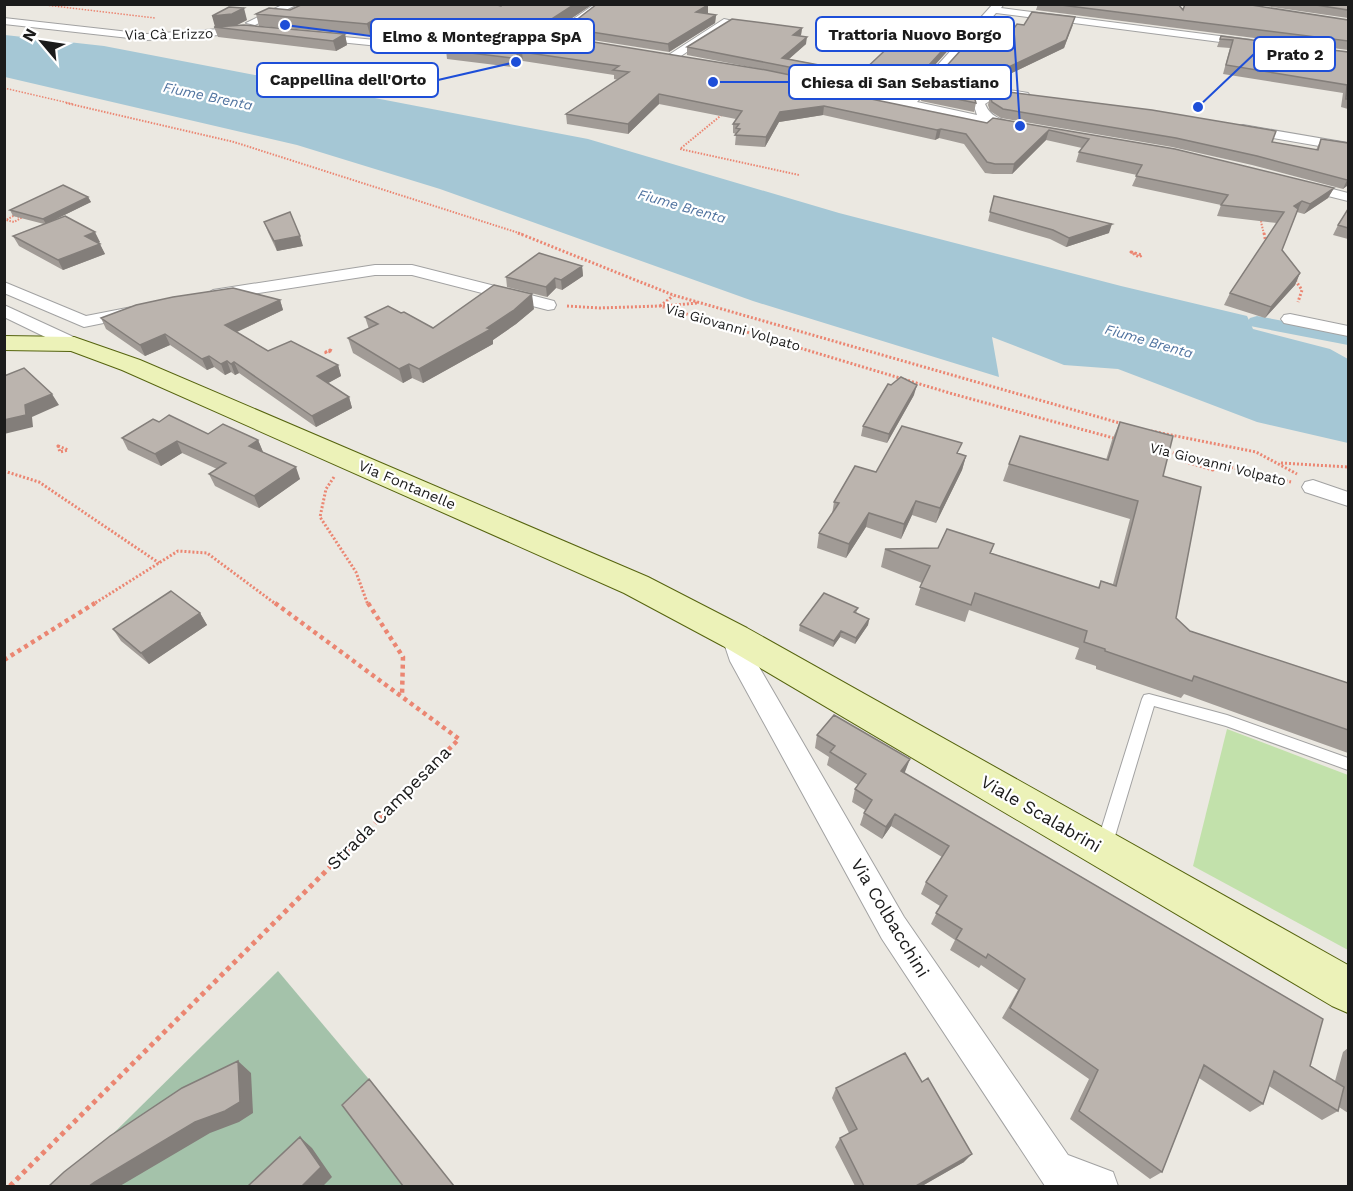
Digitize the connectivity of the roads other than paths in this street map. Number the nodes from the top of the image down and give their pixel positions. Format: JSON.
{"nodes":[{"id":1,"x":293,"y":4,"type":"edge"},
{"id":2,"x":602,"y":4,"type":"edge"},
{"id":3,"x":997,"y":7,"type":"edge"},
{"id":4,"x":4,"y":21,"type":"edge"},
{"id":5,"x":728,"y":21,"type":"edge"},
{"id":6,"x":306,"y":36,"type":"edge"},
{"id":7,"x":547,"y":42,"type":"junction"},
{"id":8,"x":575,"y":42,"type":"edge"},
{"id":9,"x":1260,"y":44,"type":"edge"},
{"id":10,"x":493,"y":55,"type":"edge"},
{"id":11,"x":509,"y":56,"type":"edge"},
{"id":12,"x":694,"y":61,"type":"edge"},
{"id":13,"x":748,"y":71,"type":"edge"},
{"id":14,"x":1039,"y":98,"type":"edge"},
{"id":15,"x":908,"y":105,"type":"junction"},
{"id":16,"x":952,"y":122,"type":"edge"},
{"id":17,"x":993,"y":122,"type":"junction"},
{"id":18,"x":1227,"y":126,"type":"edge"},
{"id":19,"x":1034,"y":130,"type":"edge"},
{"id":20,"x":1348,"y":147,"type":"edge"},
{"id":21,"x":1290,"y":182,"type":"edge"},
{"id":22,"x":1348,"y":197,"type":"edge"},
{"id":23,"x":4,"y":287,"type":"edge"},
{"id":24,"x":198,"y":297,"type":"edge"},
{"id":25,"x":548,"y":305,"type":"road end"},
{"id":26,"x":147,"y":308,"type":"edge"},
{"id":27,"x":4,"y":310,"type":"edge"},
{"id":28,"x":1290,"y":319,"type":"road end"},
{"id":29,"x":1348,"y":331,"type":"edge"},
{"id":30,"x":18,"y":337,"type":"edge"},
{"id":31,"x":1313,"y":487,"type":"road end"},
{"id":32,"x":1348,"y":499,"type":"edge"},
{"id":33,"x":735,"y":636,"type":"junction"},
{"id":34,"x":1348,"y":764,"type":"edge"},
{"id":35,"x":1102,"y":850,"type":"junction"},
{"id":36,"x":1348,"y":990,"type":"edge"},
{"id":37,"x":1062,"y":1179,"type":"edge"},
{"id":38,"x":1099,"y":1186,"type":"edge"}],
"edges":[{"from":1,"to":4,"type":"street","name":"Via Cà Erizzo"},
{"from":2,"to":7,"type":"street"},
{"from":3,"to":9,"type":"street"},
{"from":3,"to":15,"type":"street"},
{"from":5,"to":12,"type":"street"},
{"from":6,"to":10,"type":"street"},
{"from":7,"to":8,"type":"street"},
{"from":7,"to":11,"type":"street"},
{"from":13,"to":15,"type":"street"},
{"from":14,"to":17,"type":"street"},
{"from":15,"to":17,"type":"street"},
{"from":16,"to":17,"type":"lane"},
{"from":17,"to":19,"type":"street"},
{"from":18,"to":20,"type":"street"},
{"from":21,"to":22,"type":"street"},
{"from":23,"to":26,"type":"street"},
{"from":24,"to":25,"type":"street"},
{"from":27,"to":30,"type":"street","name":"Via Fontanelle"},
{"from":28,"to":29,"type":"street"},
{"from":30,"to":33,"type":"street","name":"Via Fontanelle"},
{"from":31,"to":32,"type":"street"},
{"from":33,"to":35,"type":"street","name":"Viale Scalabrini"},
{"from":33,"to":37,"type":"street","name":"Via Colbacchini"},
{"from":34,"to":35,"type":"lane"},
{"from":35,"to":36,"type":"street","name":"Viale Scalabrini"},
{"from":37,"to":38,"type":"street"}]}
